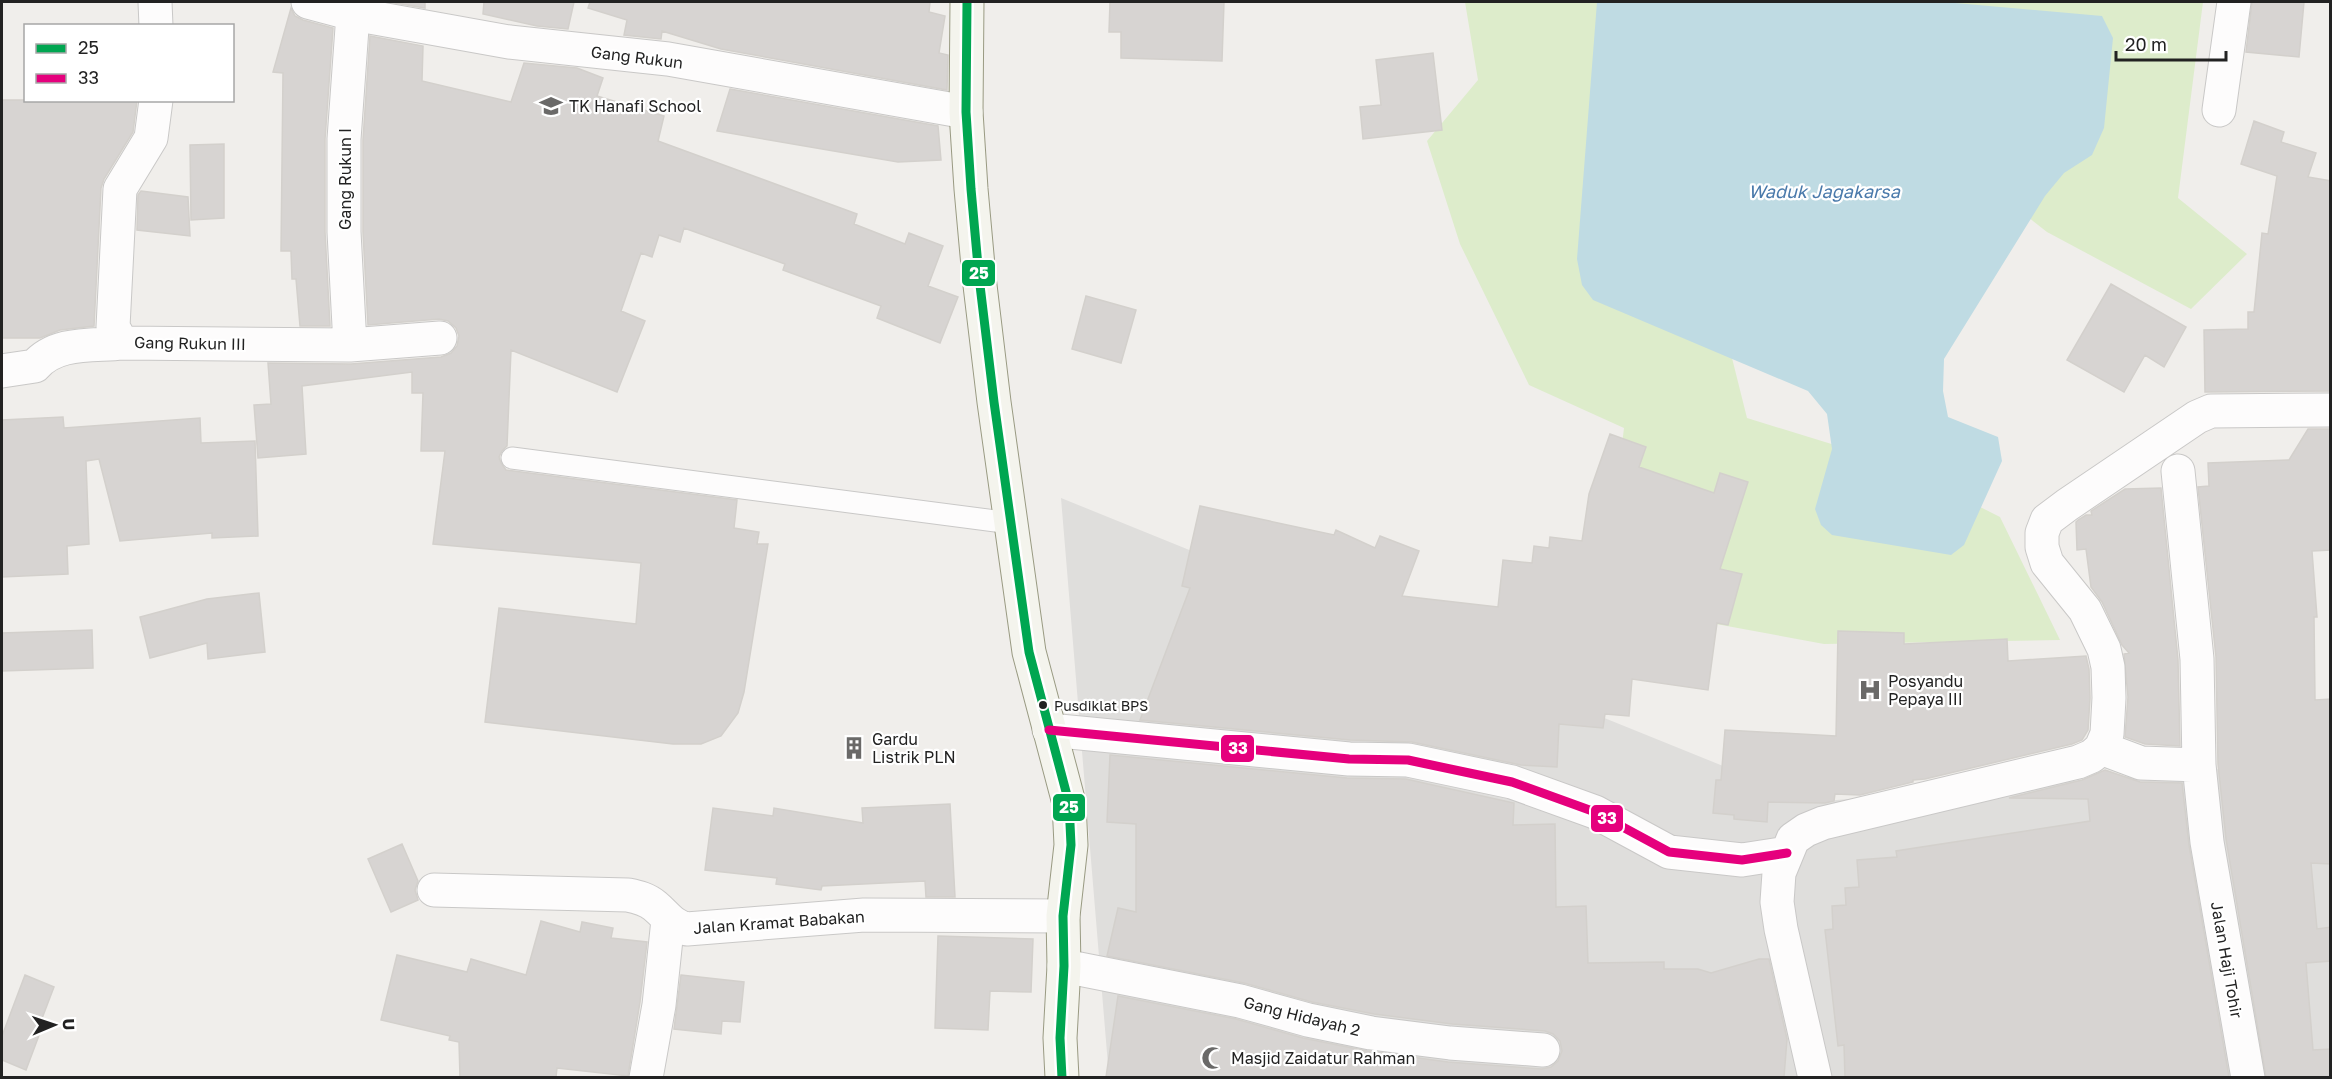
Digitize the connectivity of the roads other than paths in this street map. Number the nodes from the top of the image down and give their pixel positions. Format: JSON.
{"nodes":[{"id":1,"x":155,"y":2,"type":"edge"},
{"id":2,"x":308,"y":2,"type":"edge"},
{"id":3,"x":967,"y":2,"type":"edge"},
{"id":4,"x":2234,"y":2,"type":"edge"},
{"id":5,"x":353,"y":14,"type":"junction"},
{"id":6,"x":156,"y":24,"type":"edge"},
{"id":7,"x":156,"y":102,"type":"edge"},
{"id":8,"x":2219,"y":110,"type":"dead end"},
{"id":9,"x":966,"y":112,"type":"junction"},
{"id":10,"x":440,"y":338,"type":"dead end"},
{"id":11,"x":122,"y":343,"type":"junction"},
{"id":12,"x":350,"y":345,"type":"junction"},
{"id":13,"x":2,"y":371,"type":"edge"},
{"id":14,"x":2331,"y":410,"type":"edge"},
{"id":15,"x":512,"y":458,"type":"dead end"},
{"id":16,"x":2178,"y":471,"type":"dead end"},
{"id":17,"x":1011,"y":523,"type":"junction"},
{"id":18,"x":1049,"y":730,"type":"junction"},
{"id":19,"x":2101,"y":748,"type":"junction"},
{"id":20,"x":2199,"y":765,"type":"junction"},
{"id":21,"x":1786,"y":854,"type":"junction"},
{"id":22,"x":434,"y":890,"type":"dead end"},
{"id":23,"x":1063,"y":916,"type":"junction"},
{"id":24,"x":668,"y":920,"type":"junction"},
{"id":25,"x":1064,"y":966,"type":"junction"},
{"id":26,"x":1543,"y":1050,"type":"dead end"},
{"id":27,"x":646,"y":1077,"type":"edge"},
{"id":28,"x":1062,"y":1077,"type":"edge"},
{"id":29,"x":1815,"y":1077,"type":"edge"},
{"id":30,"x":2248,"y":1077,"type":"edge"}],
"edges":[{"from":1,"to":6,"type":"street"},
{"from":2,"to":5,"type":"street","name":"Gang Rukun"},
{"from":3,"to":9,"type":"main road"},
{"from":4,"to":8,"type":"street"},
{"from":5,"to":9,"type":"street","name":"Gang Rukun"},
{"from":5,"to":12,"type":"street","name":"Gang Rukun I"},
{"from":7,"to":11,"type":"street","name":"Gang Rukun III"},
{"from":9,"to":17,"type":"main road"},
{"from":10,"to":12,"type":"street","name":"Gang Rukun III"},
{"from":11,"to":12,"type":"street","name":"Gang Rukun III"},
{"from":11,"to":13,"type":"street"},
{"from":14,"to":19,"type":"street"},
{"from":15,"to":17,"type":"lane"},
{"from":16,"to":20,"type":"street","name":"Jalan Haji Tohir"},
{"from":17,"to":18,"type":"main road"},
{"from":18,"to":21,"type":"street"},
{"from":18,"to":23,"type":"main road"},
{"from":19,"to":20,"type":"street"},
{"from":19,"to":21,"type":"street"},
{"from":20,"to":30,"type":"street","name":"Jalan Haji Tohir"},
{"from":21,"to":29,"type":"street"},
{"from":22,"to":24,"type":"street","name":"Jalan Kramat Babakan"},
{"from":23,"to":24,"type":"street","name":"Jalan Kramat Babakan"},
{"from":23,"to":25,"type":"main road"},
{"from":24,"to":27,"type":"street"},
{"from":25,"to":26,"type":"street","name":"Gang Hidayah 2"},
{"from":25,"to":28,"type":"main road"}]}
